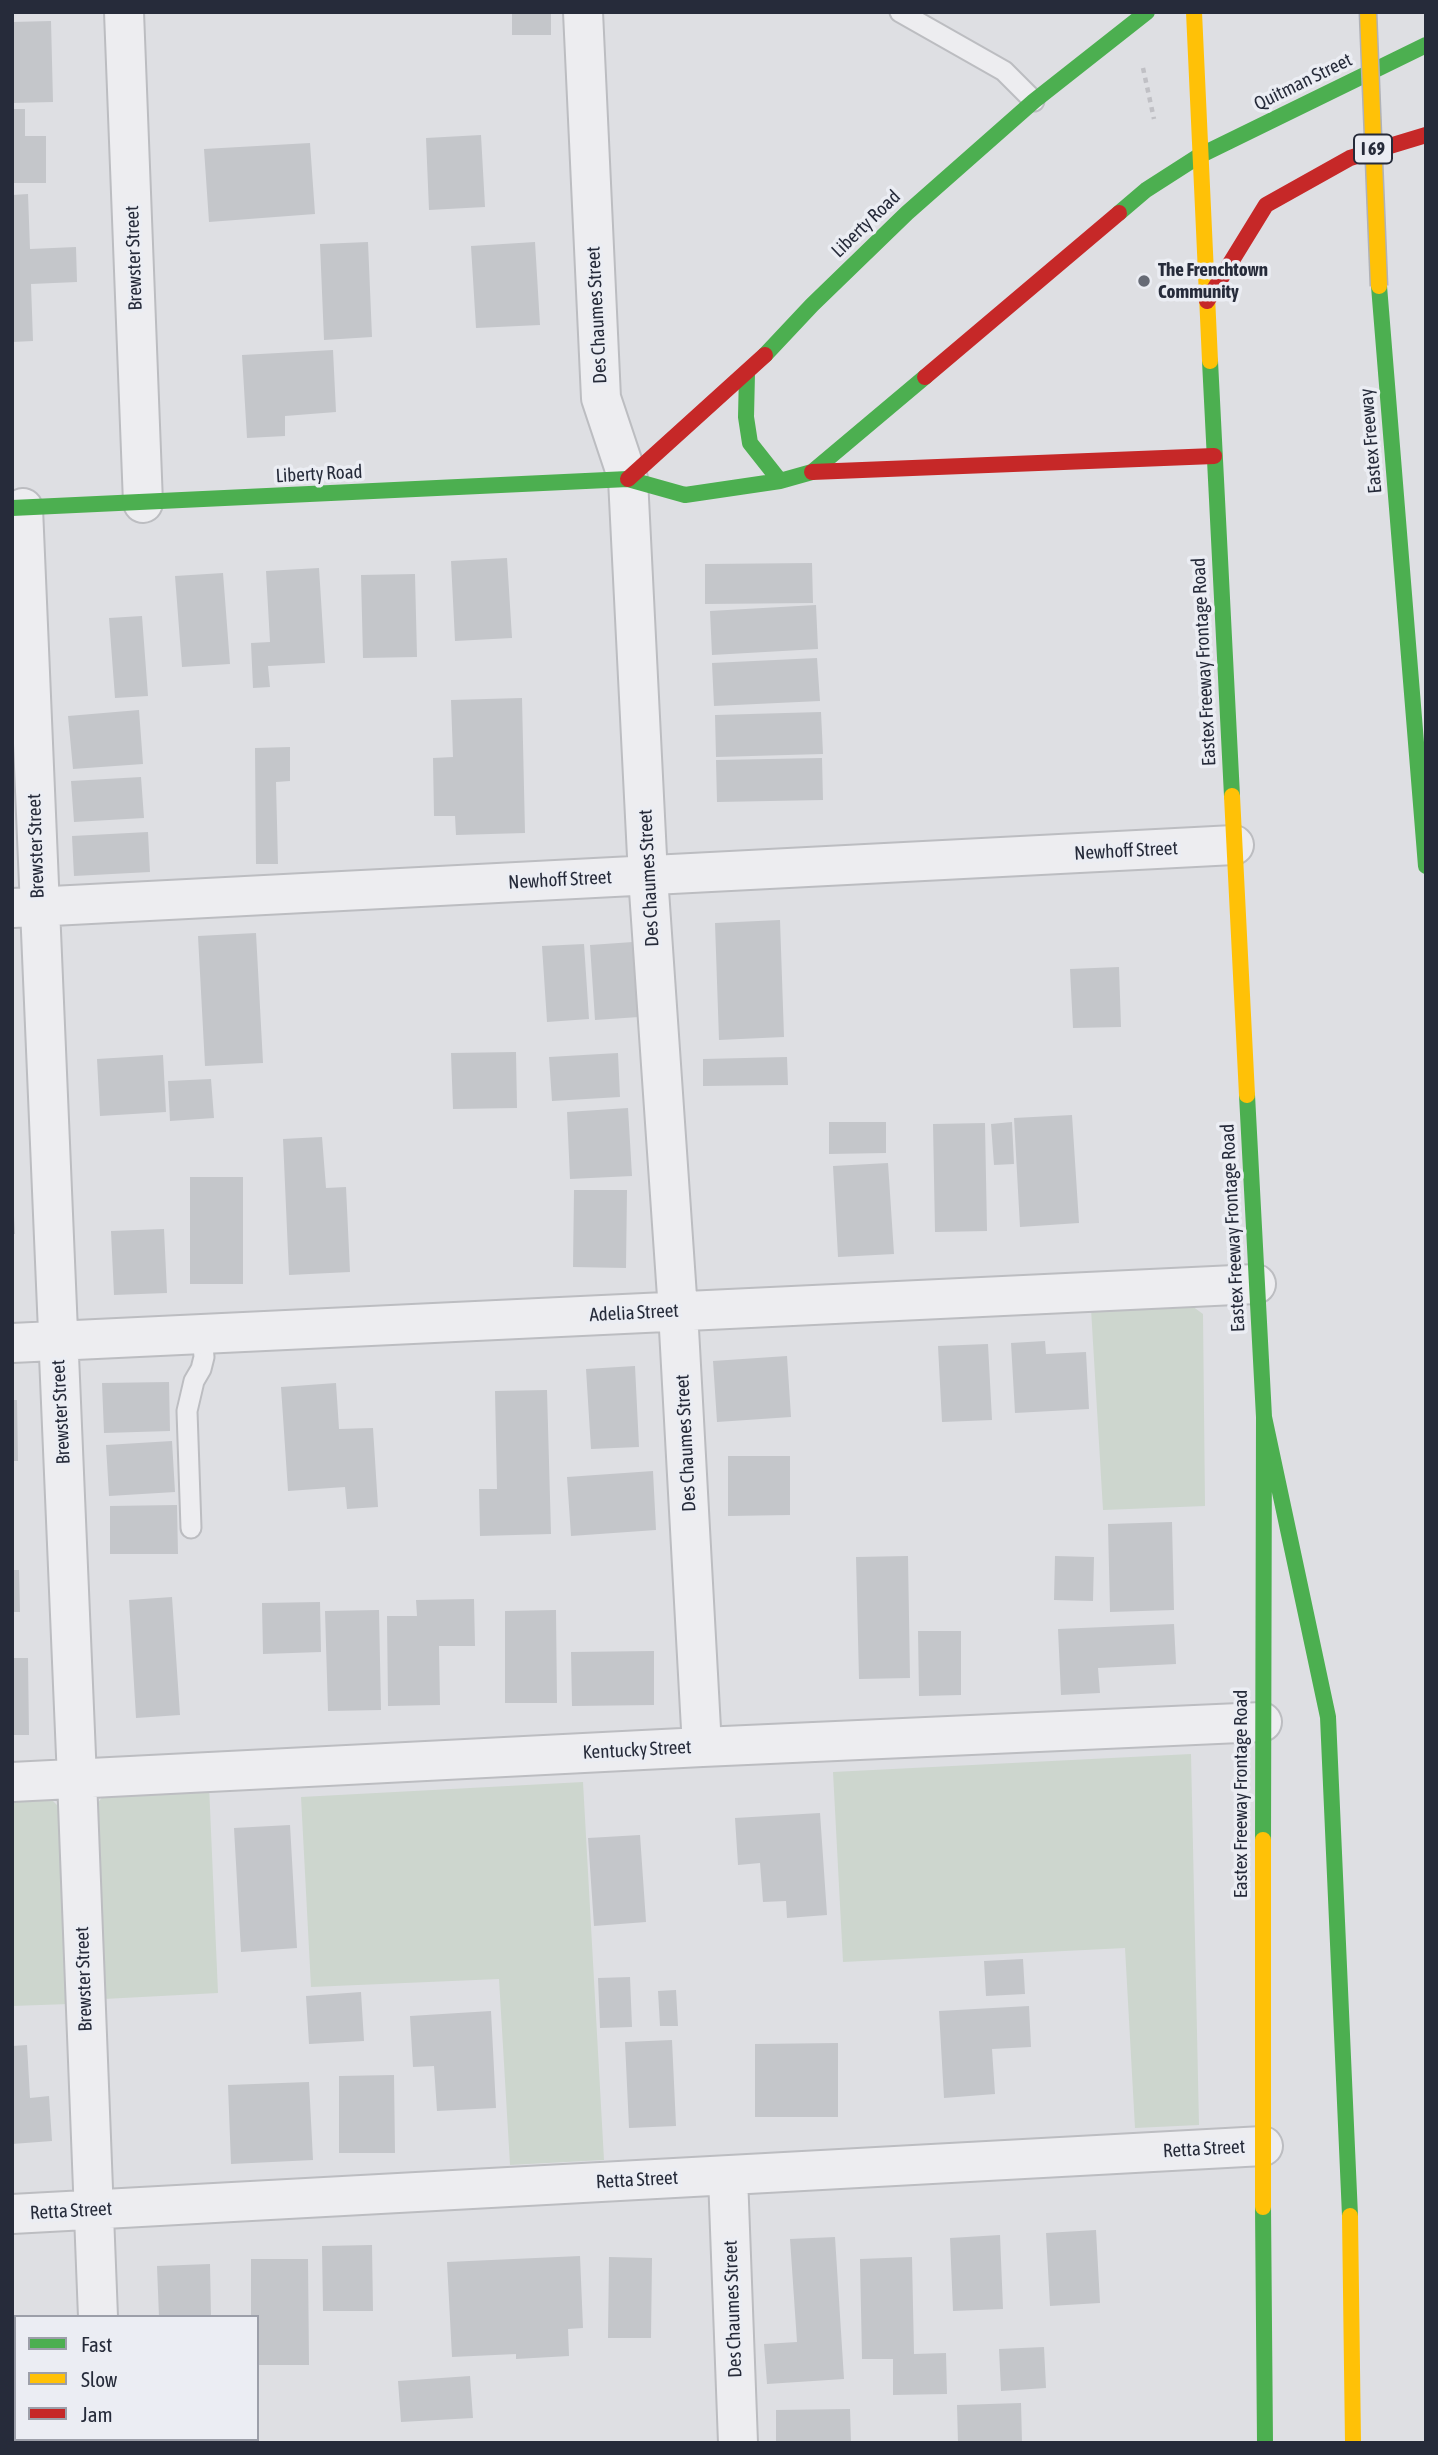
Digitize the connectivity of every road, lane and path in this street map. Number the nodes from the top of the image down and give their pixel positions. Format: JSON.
{"nodes":[{"id":1,"x":124,"y":12,"type":"edge"},
{"id":2,"x":583,"y":12,"type":"edge"},
{"id":3,"x":900,"y":12,"type":"edge"},
{"id":4,"x":1147,"y":12,"type":"edge"},
{"id":5,"x":1194,"y":12,"type":"edge"},
{"id":6,"x":1368,"y":12,"type":"edge"},
{"id":7,"x":1426,"y":45,"type":"edge"},
{"id":8,"x":1140,"y":57,"type":"dead end"},
{"id":9,"x":1034,"y":101,"type":"junction"},
{"id":10,"x":1154,"y":119,"type":"dead end"},
{"id":11,"x":1426,"y":135,"type":"edge"},
{"id":12,"x":1199,"y":156,"type":"junction"},
{"id":13,"x":1206,"y":301,"type":"junction"},
{"id":14,"x":747,"y":373,"type":"junction"},
{"id":15,"x":1214,"y":456,"type":"junction"},
{"id":16,"x":812,"y":472,"type":"junction"},
{"id":17,"x":628,"y":480,"type":"junction"},
{"id":18,"x":780,"y":481,"type":"junction"},
{"id":19,"x":143,"y":503,"type":"junction"},
{"id":20,"x":17,"y":508,"type":"edge"},
{"id":21,"x":1234,"y":845,"type":"junction"},
{"id":22,"x":1426,"y":866,"type":"edge"},
{"id":23,"x":648,"y":876,"type":"junction"},
{"id":24,"x":26,"y":907,"type":"edge"},
{"id":25,"x":1256,"y":1283,"type":"junction"},
{"id":26,"x":678,"y":1311,"type":"junction"},
{"id":27,"x":202,"y":1334,"type":"junction"},
{"id":28,"x":58,"y":1341,"type":"junction"},
{"id":29,"x":12,"y":1343,"type":"edge"},
{"id":30,"x":1264,"y":1417,"type":"junction"},
{"id":31,"x":191,"y":1528,"type":"dead end"},
{"id":32,"x":1262,"y":1722,"type":"junction"},
{"id":33,"x":702,"y":1747,"type":"junction"},
{"id":34,"x":77,"y":1779,"type":"junction"},
{"id":35,"x":12,"y":1782,"type":"edge"},
{"id":36,"x":1262,"y":2146,"type":"junction"},
{"id":37,"x":728,"y":2176,"type":"junction"},
{"id":38,"x":92,"y":2210,"type":"junction"},
{"id":39,"x":12,"y":2214,"type":"edge"},
{"id":40,"x":97,"y":2315,"type":"edge"},
{"id":41,"x":738,"y":2443,"type":"edge"},
{"id":42,"x":1265,"y":2443,"type":"edge"},
{"id":43,"x":1353,"y":2443,"type":"edge"}],
"edges":[{"from":1,"to":19,"type":"street","name":"Brewster Street"},
{"from":2,"to":17,"type":"street","name":"Des Chaumes Street"},
{"from":3,"to":9,"type":"lane"},
{"from":4,"to":9,"type":"main road","name":"Liberty Road"},
{"from":5,"to":12,"type":"main road","name":"Eastex Freeway Frontage Road"},
{"from":6,"to":22,"type":"main road","name":"Eastex Freeway","number":"I 69","bridge":true},
{"from":7,"to":12,"type":"main road","name":"Quitman Street"},
{"from":8,"to":10,"type":"path"},
{"from":9,"to":14,"type":"main road","name":"Liberty Road"},
{"from":11,"to":13,"type":"main road"},
{"from":12,"to":13,"type":"main road","name":"Eastex Freeway Frontage Road"},
{"from":12,"to":16,"type":"main road","name":"Liberty Road"},
{"from":13,"to":15,"type":"main road","name":"Eastex Freeway Frontage Road"},
{"from":14,"to":17,"type":"main road","name":"Liberty Road"},
{"from":14,"to":18,"type":"main road"},
{"from":15,"to":16,"type":"main road"},
{"from":15,"to":21,"type":"main road","name":"Eastex Freeway Frontage Road"},
{"from":16,"to":18,"type":"main road","name":"Liberty Road"},
{"from":17,"to":18,"type":"main road","name":"Liberty Road"},
{"from":17,"to":19,"type":"main road","name":"Liberty Road"},
{"from":17,"to":23,"type":"street","name":"Des Chaumes Street"},
{"from":19,"to":20,"type":"main road","name":"Liberty Road"},
{"from":20,"to":24,"type":"street","name":"Brewster Street"},
{"from":21,"to":23,"type":"street","name":"Newhoff Street"},
{"from":21,"to":25,"type":"main road","name":"Eastex Freeway Frontage Road"},
{"from":23,"to":24,"type":"street","name":"Newhoff Street"},
{"from":23,"to":26,"type":"street","name":"Des Chaumes Street"},
{"from":24,"to":28,"type":"street","name":"Brewster Street"},
{"from":25,"to":26,"type":"street","name":"Adelia Street"},
{"from":25,"to":30,"type":"main road","name":"Eastex Freeway Frontage Road"},
{"from":26,"to":27,"type":"street","name":"Adelia Street"},
{"from":26,"to":33,"type":"street","name":"Des Chaumes Street"},
{"from":27,"to":28,"type":"street","name":"Adelia Street"},
{"from":27,"to":31,"type":"lane"},
{"from":28,"to":29,"type":"street","name":"Adelia Street"},
{"from":28,"to":34,"type":"street","name":"Brewster Street"},
{"from":30,"to":32,"type":"main road","name":"Eastex Freeway Frontage Road"},
{"from":30,"to":43,"type":"main road"},
{"from":32,"to":33,"type":"street","name":"Kentucky Street"},
{"from":32,"to":36,"type":"main road","name":"Eastex Freeway Frontage Road"},
{"from":33,"to":34,"type":"street","name":"Kentucky Street"},
{"from":34,"to":35,"type":"street","name":"Kentucky Street"},
{"from":34,"to":38,"type":"street","name":"Brewster Street"},
{"from":36,"to":37,"type":"street","name":"Retta Street"},
{"from":36,"to":42,"type":"main road","name":"Eastex Freeway Frontage Road"},
{"from":37,"to":38,"type":"street","name":"Retta Street"},
{"from":37,"to":41,"type":"street","name":"Des Chaumes Street"},
{"from":38,"to":39,"type":"street","name":"Retta Street"},
{"from":38,"to":40,"type":"street","name":"Brewster Street"}]}
